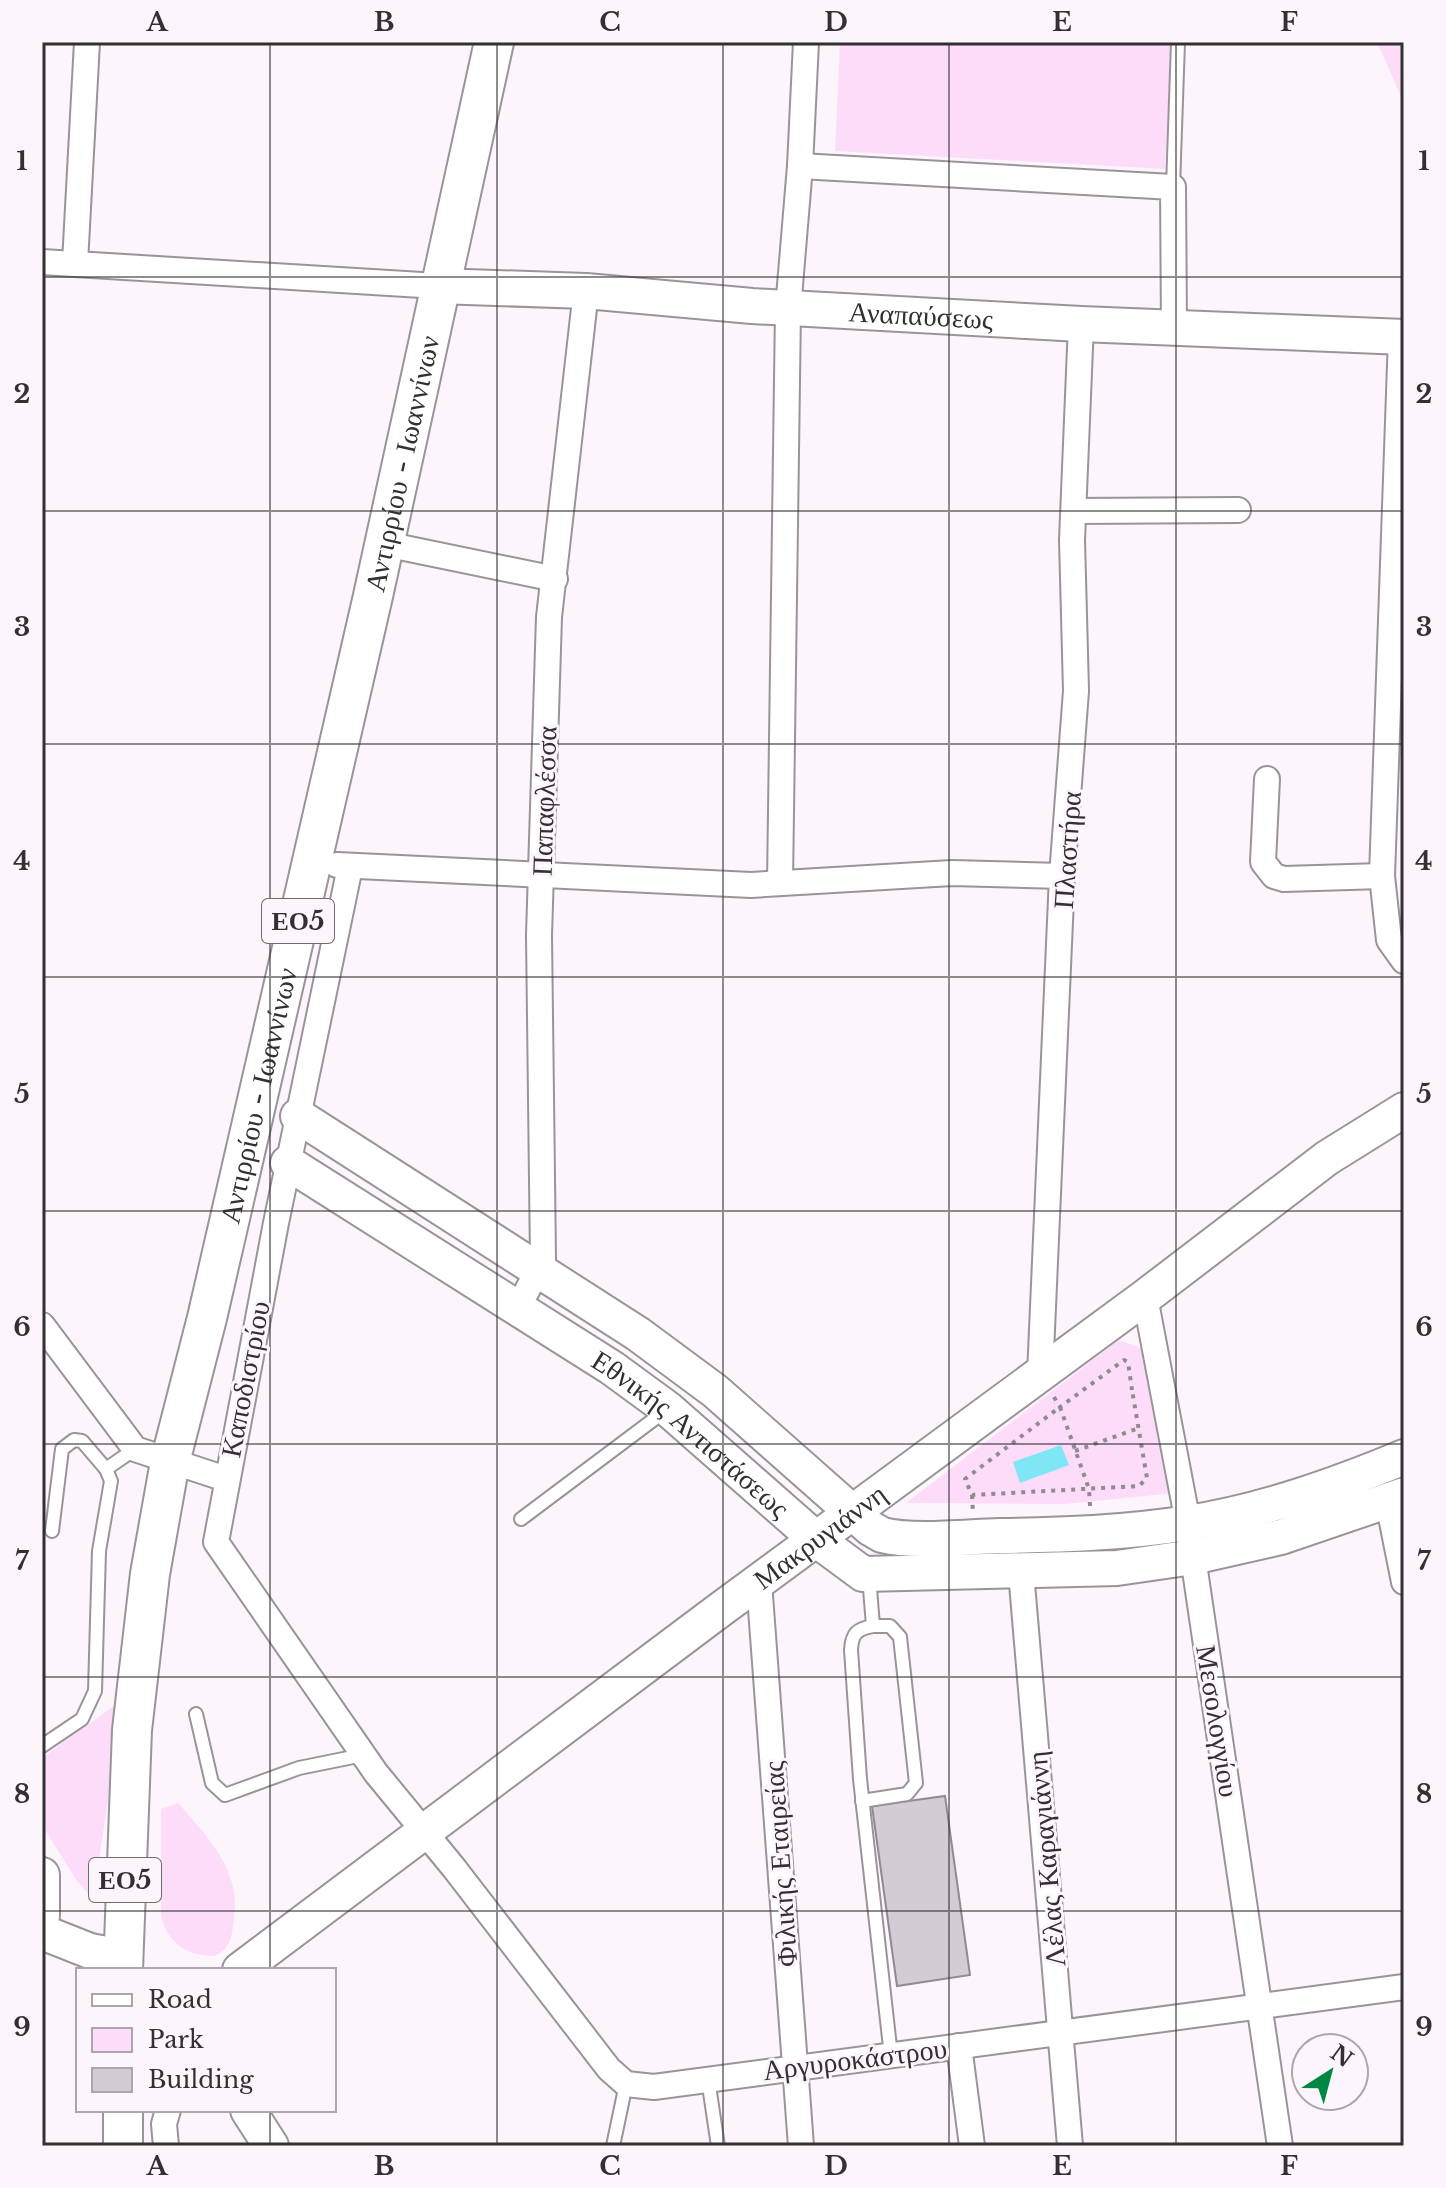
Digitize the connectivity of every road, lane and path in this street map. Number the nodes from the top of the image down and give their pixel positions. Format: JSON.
{"nodes":[{"id":1,"x":87,"y":42,"type":"edge"},
{"id":2,"x":494,"y":42,"type":"edge"},
{"id":3,"x":806,"y":42,"type":"edge"},
{"id":4,"x":1178,"y":42,"type":"edge"},
{"id":5,"x":800,"y":166,"type":"junction"},
{"id":6,"x":1173,"y":187,"type":"junction"},
{"id":7,"x":42,"y":262,"type":"edge"},
{"id":8,"x":75,"y":263,"type":"junction"},
{"id":9,"x":438,"y":286,"type":"junction"},
{"id":10,"x":586,"y":291,"type":"junction"},
{"id":11,"x":788,"y":309,"type":"junction"},
{"id":12,"x":1081,"y":324,"type":"junction"},
{"id":13,"x":1174,"y":329,"type":"junction"},
{"id":14,"x":1402,"y":337,"type":"edge"},
{"id":15,"x":1238,"y":510,"type":"dead end"},
{"id":16,"x":1074,"y":511,"type":"junction"},
{"id":17,"x":385,"y":544,"type":"junction"},
{"id":18,"x":555,"y":579,"type":"junction"},
{"id":19,"x":1396,"y":662,"type":"edge"},
{"id":20,"x":1267,"y":779,"type":"dead end"},
{"id":21,"x":311,"y":863,"type":"junction"},
{"id":22,"x":350,"y":867,"type":"junction"},
{"id":23,"x":542,"y":876,"type":"junction"},
{"id":24,"x":1062,"y":876,"type":"junction"},
{"id":25,"x":1382,"y":876,"type":"junction"},
{"id":26,"x":780,"y":883,"type":"junction"},
{"id":27,"x":1404,"y":961,"type":"edge"},
{"id":28,"x":1404,"y":1110,"type":"edge"},
{"id":29,"x":298,"y":1116,"type":"junction"},
{"id":30,"x":288,"y":1163,"type":"junction"},
{"id":31,"x":229,"y":1211,"type":"junction"},
{"id":32,"x":276,"y":1223,"type":"junction"},
{"id":33,"x":540,"y":1270,"type":"junction"},
{"id":34,"x":1145,"y":1297,"type":"junction"},
{"id":35,"x":518,"y":1308,"type":"junction"},
{"id":36,"x":42,"y":1325,"type":"edge"},
{"id":37,"x":1040,"y":1375,"type":"junction"},
{"id":38,"x":1162,"y":1387,"type":"junction"},
{"id":39,"x":1132,"y":1390,"type":"junction"},
{"id":40,"x":1060,"y":1407,"type":"junction"},
{"id":41,"x":668,"y":1409,"type":"junction"},
{"id":42,"x":1139,"y":1428,"type":"junction"},
{"id":43,"x":1075,"y":1451,"type":"junction"},
{"id":44,"x":152,"y":1456,"type":"junction"},
{"id":45,"x":1404,"y":1457,"type":"edge"},
{"id":46,"x":106,"y":1469,"type":"junction"},
{"id":47,"x":226,"y":1479,"type":"junction"},
{"id":48,"x":1089,"y":1489,"type":"junction"},
{"id":49,"x":1396,"y":1499,"type":"edge"},
{"id":50,"x":853,"y":1514,"type":"junction"},
{"id":51,"x":521,"y":1519,"type":"dead end"},
{"id":52,"x":1188,"y":1523,"type":"junction"},
{"id":53,"x":52,"y":1531,"type":"dead end"},
{"id":54,"x":817,"y":1540,"type":"junction"},
{"id":55,"x":1193,"y":1557,"type":"junction"},
{"id":56,"x":1021,"y":1572,"type":"junction"},
{"id":57,"x":869,"y":1575,"type":"junction"},
{"id":58,"x":759,"y":1582,"type":"junction"},
{"id":59,"x":1404,"y":1582,"type":"edge"},
{"id":60,"x":873,"y":1626,"type":"junction"},
{"id":61,"x":196,"y":1714,"type":"dead end"},
{"id":62,"x":42,"y":1746,"type":"edge"},
{"id":63,"x":363,"y":1755,"type":"junction"},
{"id":64,"x":862,"y":1801,"type":"junction"},
{"id":65,"x":424,"y":1833,"type":"junction"},
{"id":66,"x":42,"y":1875,"type":"edge"},
{"id":67,"x":42,"y":1916,"type":"edge"},
{"id":68,"x":42,"y":1933,"type":"edge"},
{"id":69,"x":123,"y":1964,"type":"edge"},
{"id":70,"x":243,"y":1968,"type":"edge"},
{"id":71,"x":76,"y":1969,"type":"edge"},
{"id":72,"x":1404,"y":1987,"type":"edge"},
{"id":73,"x":1259,"y":2004,"type":"junction"},
{"id":74,"x":1060,"y":2034,"type":"junction"},
{"id":75,"x":959,"y":2046,"type":"junction"},
{"id":76,"x":891,"y":2056,"type":"junction"},
{"id":77,"x":794,"y":2066,"type":"junction"},
{"id":78,"x":708,"y":2079,"type":"junction"},
{"id":79,"x":626,"y":2084,"type":"junction"},
{"id":80,"x":167,"y":2112,"type":"edge"},
{"id":81,"x":249,"y":2112,"type":"edge"},
{"id":82,"x":166,"y":2146,"type":"edge"},
{"id":83,"x":271,"y":2146,"type":"edge"},
{"id":84,"x":613,"y":2146,"type":"edge"},
{"id":85,"x":718,"y":2146,"type":"edge"},
{"id":86,"x":801,"y":2146,"type":"edge"},
{"id":87,"x":972,"y":2146,"type":"edge"},
{"id":88,"x":1070,"y":2146,"type":"edge"},
{"id":89,"x":1280,"y":2146,"type":"edge"}],
"edges":[{"from":1,"to":8,"type":"street"},
{"from":2,"to":9,"type":"main road","name":"Αντιρρίου - Ιωαννίνων","number":"ΕΟ5"},
{"from":3,"to":5,"type":"street"},
{"from":4,"to":6,"type":"lane"},
{"from":5,"to":6,"type":"street"},
{"from":5,"to":11,"type":"street"},
{"from":6,"to":13,"type":"street"},
{"from":7,"to":8,"type":"street"},
{"from":8,"to":9,"type":"street"},
{"from":9,"to":10,"type":"street","name":"Αναπαύσεως"},
{"from":9,"to":17,"type":"main road","name":"Αντιρρίου - Ιωαννίνων","number":"ΕΟ5"},
{"from":10,"to":11,"type":"street","name":"Αναπαύσεως"},
{"from":10,"to":18,"type":"street","name":"Παπαφλέσσα"},
{"from":11,"to":12,"type":"street","name":"Αναπαύσεως"},
{"from":11,"to":26,"type":"street"},
{"from":12,"to":13,"type":"street","name":"Αναπαύσεως"},
{"from":12,"to":16,"type":"street","name":"Πλαστήρα"},
{"from":13,"to":14,"type":"street","name":"Αναπαύσεως"},
{"from":14,"to":19,"type":"street"},
{"from":15,"to":16,"type":"street"},
{"from":16,"to":24,"type":"street","name":"Πλαστήρα"},
{"from":17,"to":18,"type":"street"},
{"from":17,"to":21,"type":"main road","name":"Αντιρρίου - Ιωαννίνων","number":"ΕΟ5"},
{"from":18,"to":23,"type":"street","name":"Παπαφλέσσα"},
{"from":19,"to":25,"type":"street"},
{"from":20,"to":25,"type":"street"},
{"from":21,"to":22,"type":"street"},
{"from":21,"to":31,"type":"main road","name":"Αντιρρίου - Ιωαννίνων","number":"ΕΟ5"},
{"from":22,"to":23,"type":"street"},
{"from":22,"to":29,"type":"street","name":"Καποδιστρίου"},
{"from":23,"to":26,"type":"street"},
{"from":23,"to":33,"type":"street","name":"Παπαφλέσσα"},
{"from":24,"to":26,"type":"street"},
{"from":24,"to":37,"type":"street","name":"Πλαστήρα"},
{"from":25,"to":27,"type":"street"},
{"from":28,"to":34,"type":"street","name":"Μακρυγιάννη"},
{"from":29,"to":30,"type":"street","name":"Καποδιστρίου"},
{"from":29,"to":33,"type":"street","name":"Εθνικής Αντιστάσεως"},
{"from":30,"to":32,"type":"street","name":"Καποδιστρίου"},
{"from":30,"to":35,"type":"street","name":"Εθνικής Αντιστάσεως"},
{"from":31,"to":32,"type":"street"},
{"from":31,"to":44,"type":"main road","name":"Αντιρρίου - Ιωαννίνων","number":"ΕΟ5"},
{"from":32,"to":47,"type":"street","name":"Καποδιστρίου"},
{"from":33,"to":35,"type":"street","name":"Παπαφλέσσα"},
{"from":33,"to":50,"type":"street","name":"Εθνικής Αντιστάσεως"},
{"from":34,"to":37,"type":"street","name":"Μακρυγιάννη"},
{"from":34,"to":38,"type":"street","name":"Μεσολογγίου"},
{"from":35,"to":41,"type":"street","name":"Εθνικής Αντιστάσεως"},
{"from":36,"to":44,"type":"street"},
{"from":37,"to":40,"type":"path"},
{"from":37,"to":50,"type":"street","name":"Μακρυγιάννη"},
{"from":38,"to":39,"type":"path"},
{"from":38,"to":52,"type":"street","name":"Μεσολογγίου"},
{"from":39,"to":40,"type":"path"},
{"from":39,"to":42,"type":"path"},
{"from":40,"to":43,"type":"path"},
{"from":40,"to":48,"type":"path"},
{"from":41,"to":51,"type":"lane"},
{"from":41,"to":54,"type":"street","name":"Εθνικής Αντιστάσεως"},
{"from":42,"to":43,"type":"path"},
{"from":42,"to":48,"type":"path"},
{"from":43,"to":48,"type":"path"},
{"from":44,"to":46,"type":"lane"},
{"from":44,"to":47,"type":"street"},
{"from":44,"to":69,"type":"main road","name":"Αντιρρίου - Ιωαννίνων","number":"ΕΟ5"},
{"from":45,"to":52,"type":"street","name":"Εθνικής Αντιστάσεως"},
{"from":46,"to":53,"type":"lane"},
{"from":46,"to":62,"type":"lane"},
{"from":47,"to":63,"type":"street","name":"Καποδιστρίου"},
{"from":49,"to":55,"type":"street"},
{"from":49,"to":59,"type":"street"},
{"from":50,"to":52,"type":"street","name":"Εθνικής Αντιστάσεως"},
{"from":50,"to":54,"type":"street","name":"Μακρυγιάννη"},
{"from":52,"to":55,"type":"street","name":"Μεσολογγίου"},
{"from":54,"to":57,"type":"street","name":"Εθνικής Αντιστάσεως"},
{"from":54,"to":58,"type":"street","name":"Μακρυγιάννη"},
{"from":55,"to":56,"type":"street"},
{"from":55,"to":73,"type":"street","name":"Μεσολογγίου"},
{"from":56,"to":57,"type":"street"},
{"from":56,"to":74,"type":"street","name":"Λέλας Καραγιάννη"},
{"from":57,"to":60,"type":"lane"},
{"from":58,"to":65,"type":"street","name":"Μακρυγιάννη"},
{"from":58,"to":77,"type":"street","name":"Φιλικής Εταιρείας"},
{"from":60,"to":64,"type":"lane"},
{"from":60,"to":64,"type":"lane"},
{"from":61,"to":63,"type":"lane"},
{"from":63,"to":65,"type":"street","name":"Καποδιστρίου"},
{"from":64,"to":76,"type":"lane"},
{"from":65,"to":70,"type":"street","name":"Μακρυγιάννη"},
{"from":65,"to":79,"type":"street"},
{"from":66,"to":67,"type":"street"},
{"from":68,"to":69,"type":"street"},
{"from":68,"to":71,"type":"street"},
{"from":72,"to":73,"type":"street","name":"Αργυροκάστρου"},
{"from":73,"to":74,"type":"street","name":"Αργυροκάστρου"},
{"from":73,"to":89,"type":"street","name":"Μεσολογγίου"},
{"from":74,"to":75,"type":"street","name":"Αργυροκάστρου"},
{"from":74,"to":88,"type":"street","name":"Λέλας Καραγιάννη"},
{"from":75,"to":76,"type":"street","name":"Αργυροκάστρου"},
{"from":75,"to":87,"type":"street"},
{"from":76,"to":77,"type":"street","name":"Αργυροκάστρου"},
{"from":77,"to":78,"type":"street","name":"Αργυροκάστρου"},
{"from":77,"to":86,"type":"street","name":"Φιλικής Εταιρείας"},
{"from":78,"to":79,"type":"street","name":"Αργυροκάστρου"},
{"from":78,"to":85,"type":"lane"},
{"from":79,"to":84,"type":"lane"},
{"from":80,"to":82,"type":"street"},
{"from":81,"to":83,"type":"street"}]}
